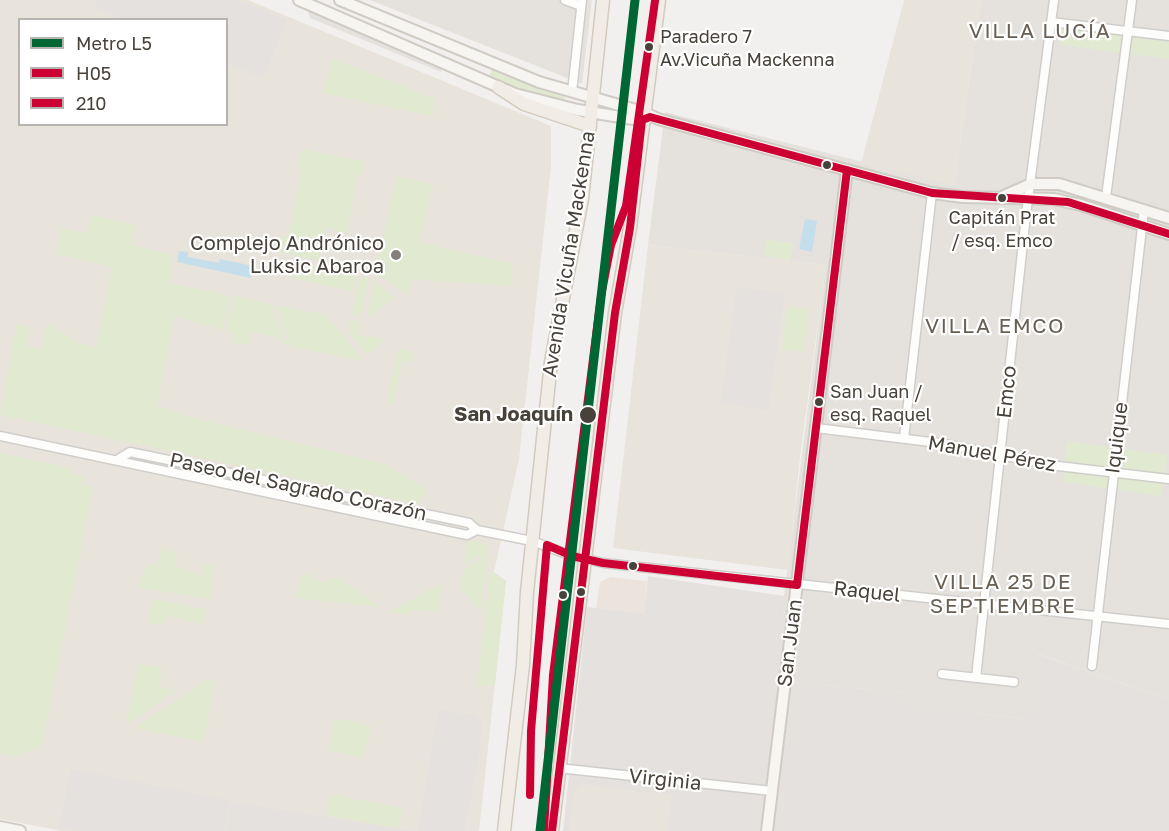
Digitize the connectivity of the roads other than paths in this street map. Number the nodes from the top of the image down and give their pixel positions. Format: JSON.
{"nodes":[{"id":1,"x":298,"y":0,"type":"edge"},
{"id":2,"x":565,"y":0,"type":"edge"},
{"id":3,"x":603,"y":0,"type":"edge"},
{"id":4,"x":659,"y":0,"type":"edge"},
{"id":5,"x":1054,"y":0,"type":"edge"},
{"id":6,"x":1132,"y":0,"type":"edge"},
{"id":7,"x":346,"y":1,"type":"edge"},
{"id":8,"x":581,"y":3,"type":"edge"},
{"id":9,"x":1051,"y":22,"type":"junction"},
{"id":10,"x":1128,"y":31,"type":"junction"},
{"id":11,"x":1169,"y":36,"type":"edge"},
{"id":12,"x":482,"y":59,"type":"junction"},
{"id":13,"x":475,"y":76,"type":"junction"},
{"id":14,"x":498,"y":87,"type":"junction"},
{"id":15,"x":572,"y":92,"type":"junction"},
{"id":16,"x":592,"y":98,"type":"junction"},
{"id":17,"x":591,"y":112,"type":"junction"},
{"id":18,"x":645,"y":116,"type":"junction"},
{"id":19,"x":590,"y":126,"type":"junction"},
{"id":20,"x":847,"y":170,"type":"junction"},
{"id":21,"x":1031,"y":184,"type":"junction"},
{"id":22,"x":932,"y":193,"type":"junction"},
{"id":23,"x":1003,"y":196,"type":"junction"},
{"id":24,"x":1106,"y":196,"type":"junction"},
{"id":25,"x":1029,"y":198,"type":"junction"},
{"id":26,"x":1144,"y":210,"type":"junction"},
{"id":27,"x":1169,"y":218,"type":"edge"},
{"id":28,"x":1142,"y":225,"type":"junction"},
{"id":29,"x":1169,"y":234,"type":"edge"},
{"id":30,"x":816,"y":428,"type":"junction"},
{"id":31,"x":0,"y":436,"type":"edge"},
{"id":32,"x":904,"y":438,"type":"junction"},
{"id":33,"x":1000,"y":455,"type":"junction"},
{"id":34,"x":1113,"y":473,"type":"junction"},
{"id":35,"x":1169,"y":479,"type":"edge"},
{"id":36,"x":532,"y":541,"type":"junction"},
{"id":37,"x":586,"y":560,"type":"junction"},
{"id":38,"x":797,"y":585,"type":"junction"},
{"id":39,"x":984,"y":605,"type":"junction"},
{"id":40,"x":1097,"y":616,"type":"junction"},
{"id":41,"x":1169,"y":624,"type":"edge"},
{"id":42,"x":1092,"y":666,"type":"dead end"},
{"id":43,"x":942,"y":674,"type":"dead end"},
{"id":44,"x":976,"y":678,"type":"junction"},
{"id":45,"x":1014,"y":682,"type":"dead end"},
{"id":46,"x":558,"y":768,"type":"junction"},
{"id":47,"x":772,"y":791,"type":"junction"},
{"id":48,"x":0,"y":827,"type":"edge"},
{"id":49,"x":20,"y":831,"type":"edge"},
{"id":50,"x":504,"y":831,"type":"edge"},
{"id":51,"x":552,"y":831,"type":"edge"},
{"id":52,"x":767,"y":831,"type":"edge"}],
"edges":[{"from":1,"to":13,"type":"street"},
{"from":2,"to":8,"type":"street"},
{"from":3,"to":16,"type":"main road","name":"Avenida Vicuña Mackenna"},
{"from":4,"to":18,"type":"main road"},
{"from":5,"to":9,"type":"street","name":"Emco"},
{"from":6,"to":10,"type":"street"},
{"from":7,"to":12,"type":"street"},
{"from":8,"to":15,"type":"street"},
{"from":9,"to":10,"type":"street"},
{"from":9,"to":21,"type":"street","name":"Emco"},
{"from":10,"to":11,"type":"street"},
{"from":10,"to":24,"type":"street"},
{"from":12,"to":13,"type":"street"},
{"from":12,"to":15,"type":"street"},
{"from":13,"to":14,"type":"street"},
{"from":14,"to":17,"type":"street"},
{"from":14,"to":19,"type":"main road"},
{"from":15,"to":16,"type":"street"},
{"from":16,"to":17,"type":"main road","name":"Avenida Vicuña Mackenna"},
{"from":16,"to":18,"type":"street"},
{"from":17,"to":18,"type":"street"},
{"from":17,"to":19,"type":"main road","name":"Avenida Vicuña Mackenna"},
{"from":18,"to":20,"type":"street"},
{"from":18,"to":37,"type":"main road"},
{"from":19,"to":36,"type":"main road","name":"Avenida Vicuña Mackenna"},
{"from":20,"to":22,"type":"street"},
{"from":20,"to":30,"type":"street","name":"San Juan"},
{"from":21,"to":23,"type":"street"},
{"from":21,"to":24,"type":"street"},
{"from":21,"to":25,"type":"street","name":"Emco"},
{"from":22,"to":23,"type":"street"},
{"from":22,"to":32,"type":"street"},
{"from":23,"to":25,"type":"street"},
{"from":24,"to":26,"type":"street"},
{"from":25,"to":28,"type":"street"},
{"from":25,"to":33,"type":"street","name":"Emco"},
{"from":26,"to":27,"type":"street"},
{"from":26,"to":28,"type":"street","name":"Iquique"},
{"from":28,"to":29,"type":"street"},
{"from":28,"to":34,"type":"street","name":"Iquique"},
{"from":30,"to":32,"type":"street","name":"Manuel Pérez"},
{"from":30,"to":38,"type":"street","name":"San Juan"},
{"from":31,"to":36,"type":"street","name":"Paseo del Sagrado Corazón"},
{"from":32,"to":33,"type":"street","name":"Manuel Pérez"},
{"from":33,"to":34,"type":"street","name":"Manuel Pérez"},
{"from":33,"to":39,"type":"street","name":"Emco"},
{"from":34,"to":35,"type":"street","name":"Manuel Pérez"},
{"from":34,"to":40,"type":"street","name":"Iquique"},
{"from":36,"to":37,"type":"street","name":"Raquel"},
{"from":36,"to":50,"type":"main road","name":"Avenida Vicuña Mackenna"},
{"from":37,"to":38,"type":"street","name":"Raquel"},
{"from":37,"to":46,"type":"main road"},
{"from":38,"to":39,"type":"street","name":"Raquel"},
{"from":38,"to":47,"type":"street","name":"San Juan"},
{"from":39,"to":40,"type":"street","name":"Raquel"},
{"from":39,"to":44,"type":"street","name":"Emco"},
{"from":40,"to":41,"type":"street","name":"Raquel"},
{"from":40,"to":42,"type":"street","name":"Iquique"},
{"from":43,"to":44,"type":"street"},
{"from":44,"to":45,"type":"street"},
{"from":46,"to":47,"type":"street","name":"Virginia"},
{"from":46,"to":51,"type":"main road"},
{"from":47,"to":52,"type":"street","name":"San Juan"},
{"from":48,"to":49,"type":"street"}]}
